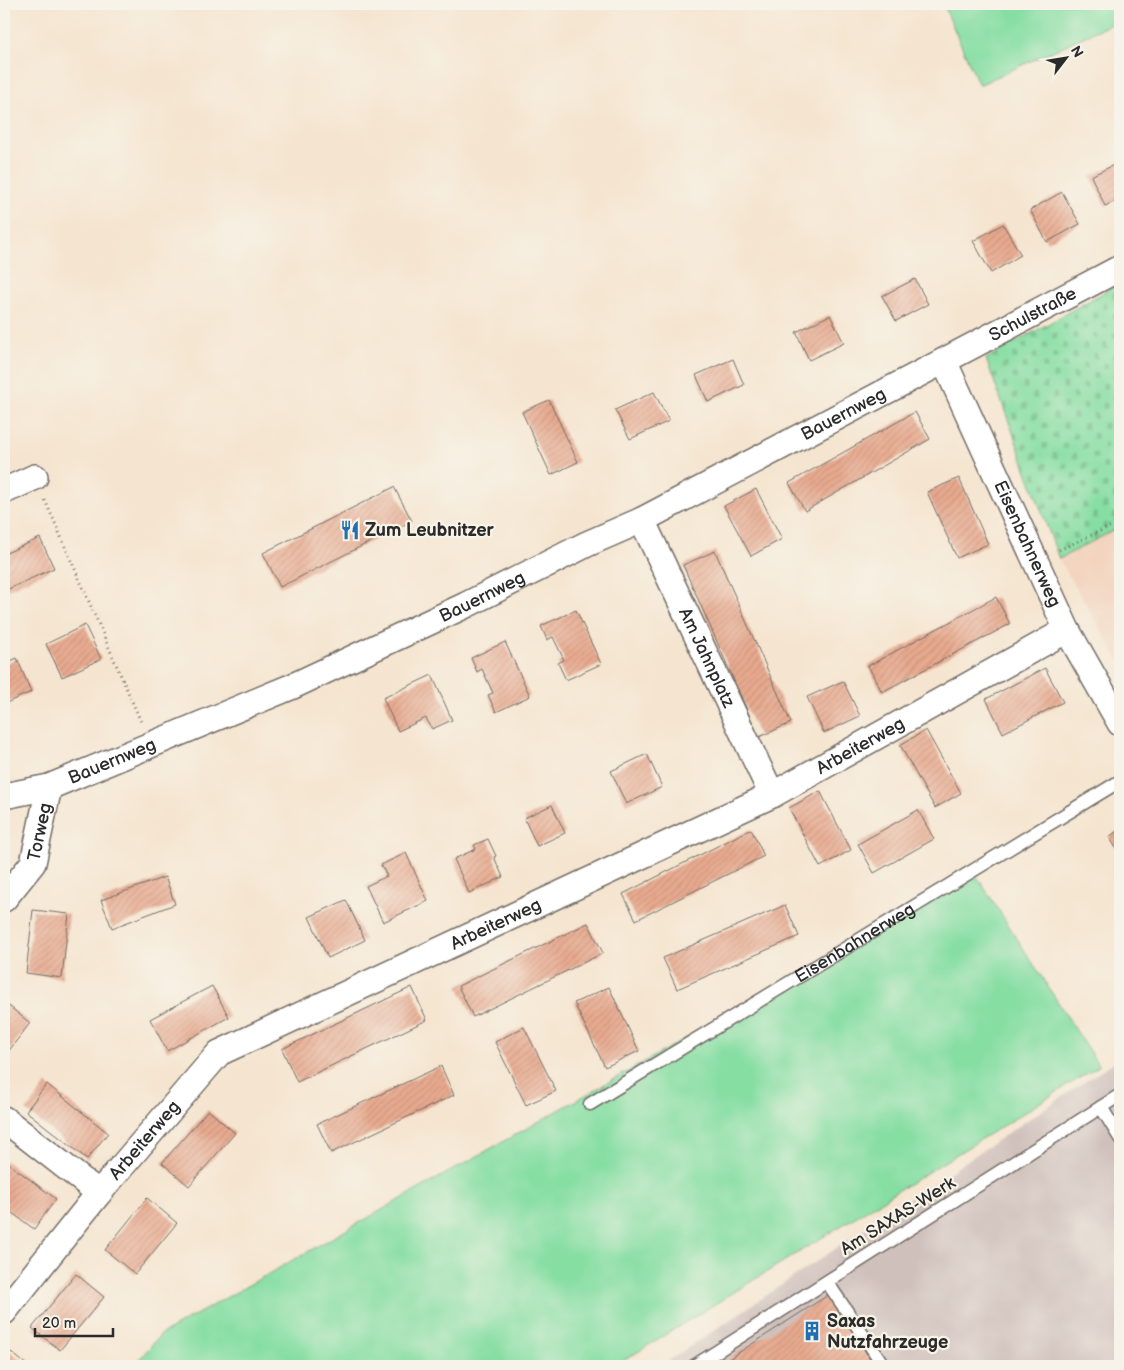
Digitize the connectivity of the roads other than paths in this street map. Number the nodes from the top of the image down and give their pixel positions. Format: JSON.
{"nodes":[{"id":1,"x":1120,"y":268,"type":"edge"},
{"id":2,"x":944,"y":360,"type":"junction"},
{"id":3,"x":35,"y":476,"type":"road end"},
{"id":4,"x":4,"y":491,"type":"edge"},
{"id":5,"x":642,"y":520,"type":"junction"},
{"id":6,"x":1067,"y":630,"type":"junction"},
{"id":7,"x":1120,"y":723,"type":"edge"},
{"id":8,"x":1120,"y":781,"type":"edge"},
{"id":9,"x":49,"y":787,"type":"junction"},
{"id":10,"x":772,"y":795,"type":"junction"},
{"id":11,"x":4,"y":796,"type":"edge"},
{"id":12,"x":4,"y":899,"type":"edge"},
{"id":13,"x":1120,"y":1095,"type":"edge"},
{"id":14,"x":590,"y":1104,"type":"dead end"},
{"id":15,"x":1101,"y":1107,"type":"junction"},
{"id":16,"x":4,"y":1119,"type":"edge"},
{"id":17,"x":1120,"y":1138,"type":"edge"},
{"id":18,"x":99,"y":1193,"type":"junction"},
{"id":19,"x":827,"y":1282,"type":"junction"},
{"id":20,"x":4,"y":1312,"type":"edge"},
{"id":21,"x":694,"y":1366,"type":"edge"},
{"id":22,"x":884,"y":1366,"type":"edge"}],
"edges":[{"from":1,"to":2,"type":"street","name":"Schulstraße"},
{"from":2,"to":5,"type":"street","name":"Bauernweg"},
{"from":2,"to":6,"type":"street","name":"Eisenbahnerweg"},
{"from":3,"to":4,"type":"street"},
{"from":5,"to":9,"type":"street","name":"Bauernweg"},
{"from":5,"to":10,"type":"street","name":"Am Jahnplatz"},
{"from":6,"to":7,"type":"street","name":"Eisenbahnerweg"},
{"from":6,"to":10,"type":"street","name":"Arbeiterweg"},
{"from":8,"to":14,"type":"lane","name":"Eisenbahnerweg"},
{"from":9,"to":11,"type":"street","name":"Bauernweg"},
{"from":9,"to":12,"type":"street","name":"Torweg"},
{"from":10,"to":18,"type":"street","name":"Arbeiterweg"},
{"from":13,"to":15,"type":"lane","name":"Am SAXAS-Werk"},
{"from":15,"to":17,"type":"lane"},
{"from":15,"to":19,"type":"lane","name":"Am SAXAS-Werk"},
{"from":16,"to":18,"type":"street"},
{"from":18,"to":20,"type":"street","name":"Arbeiterweg"},
{"from":19,"to":21,"type":"lane","name":"Am SAXAS-Werk"},
{"from":19,"to":22,"type":"lane"}]}
